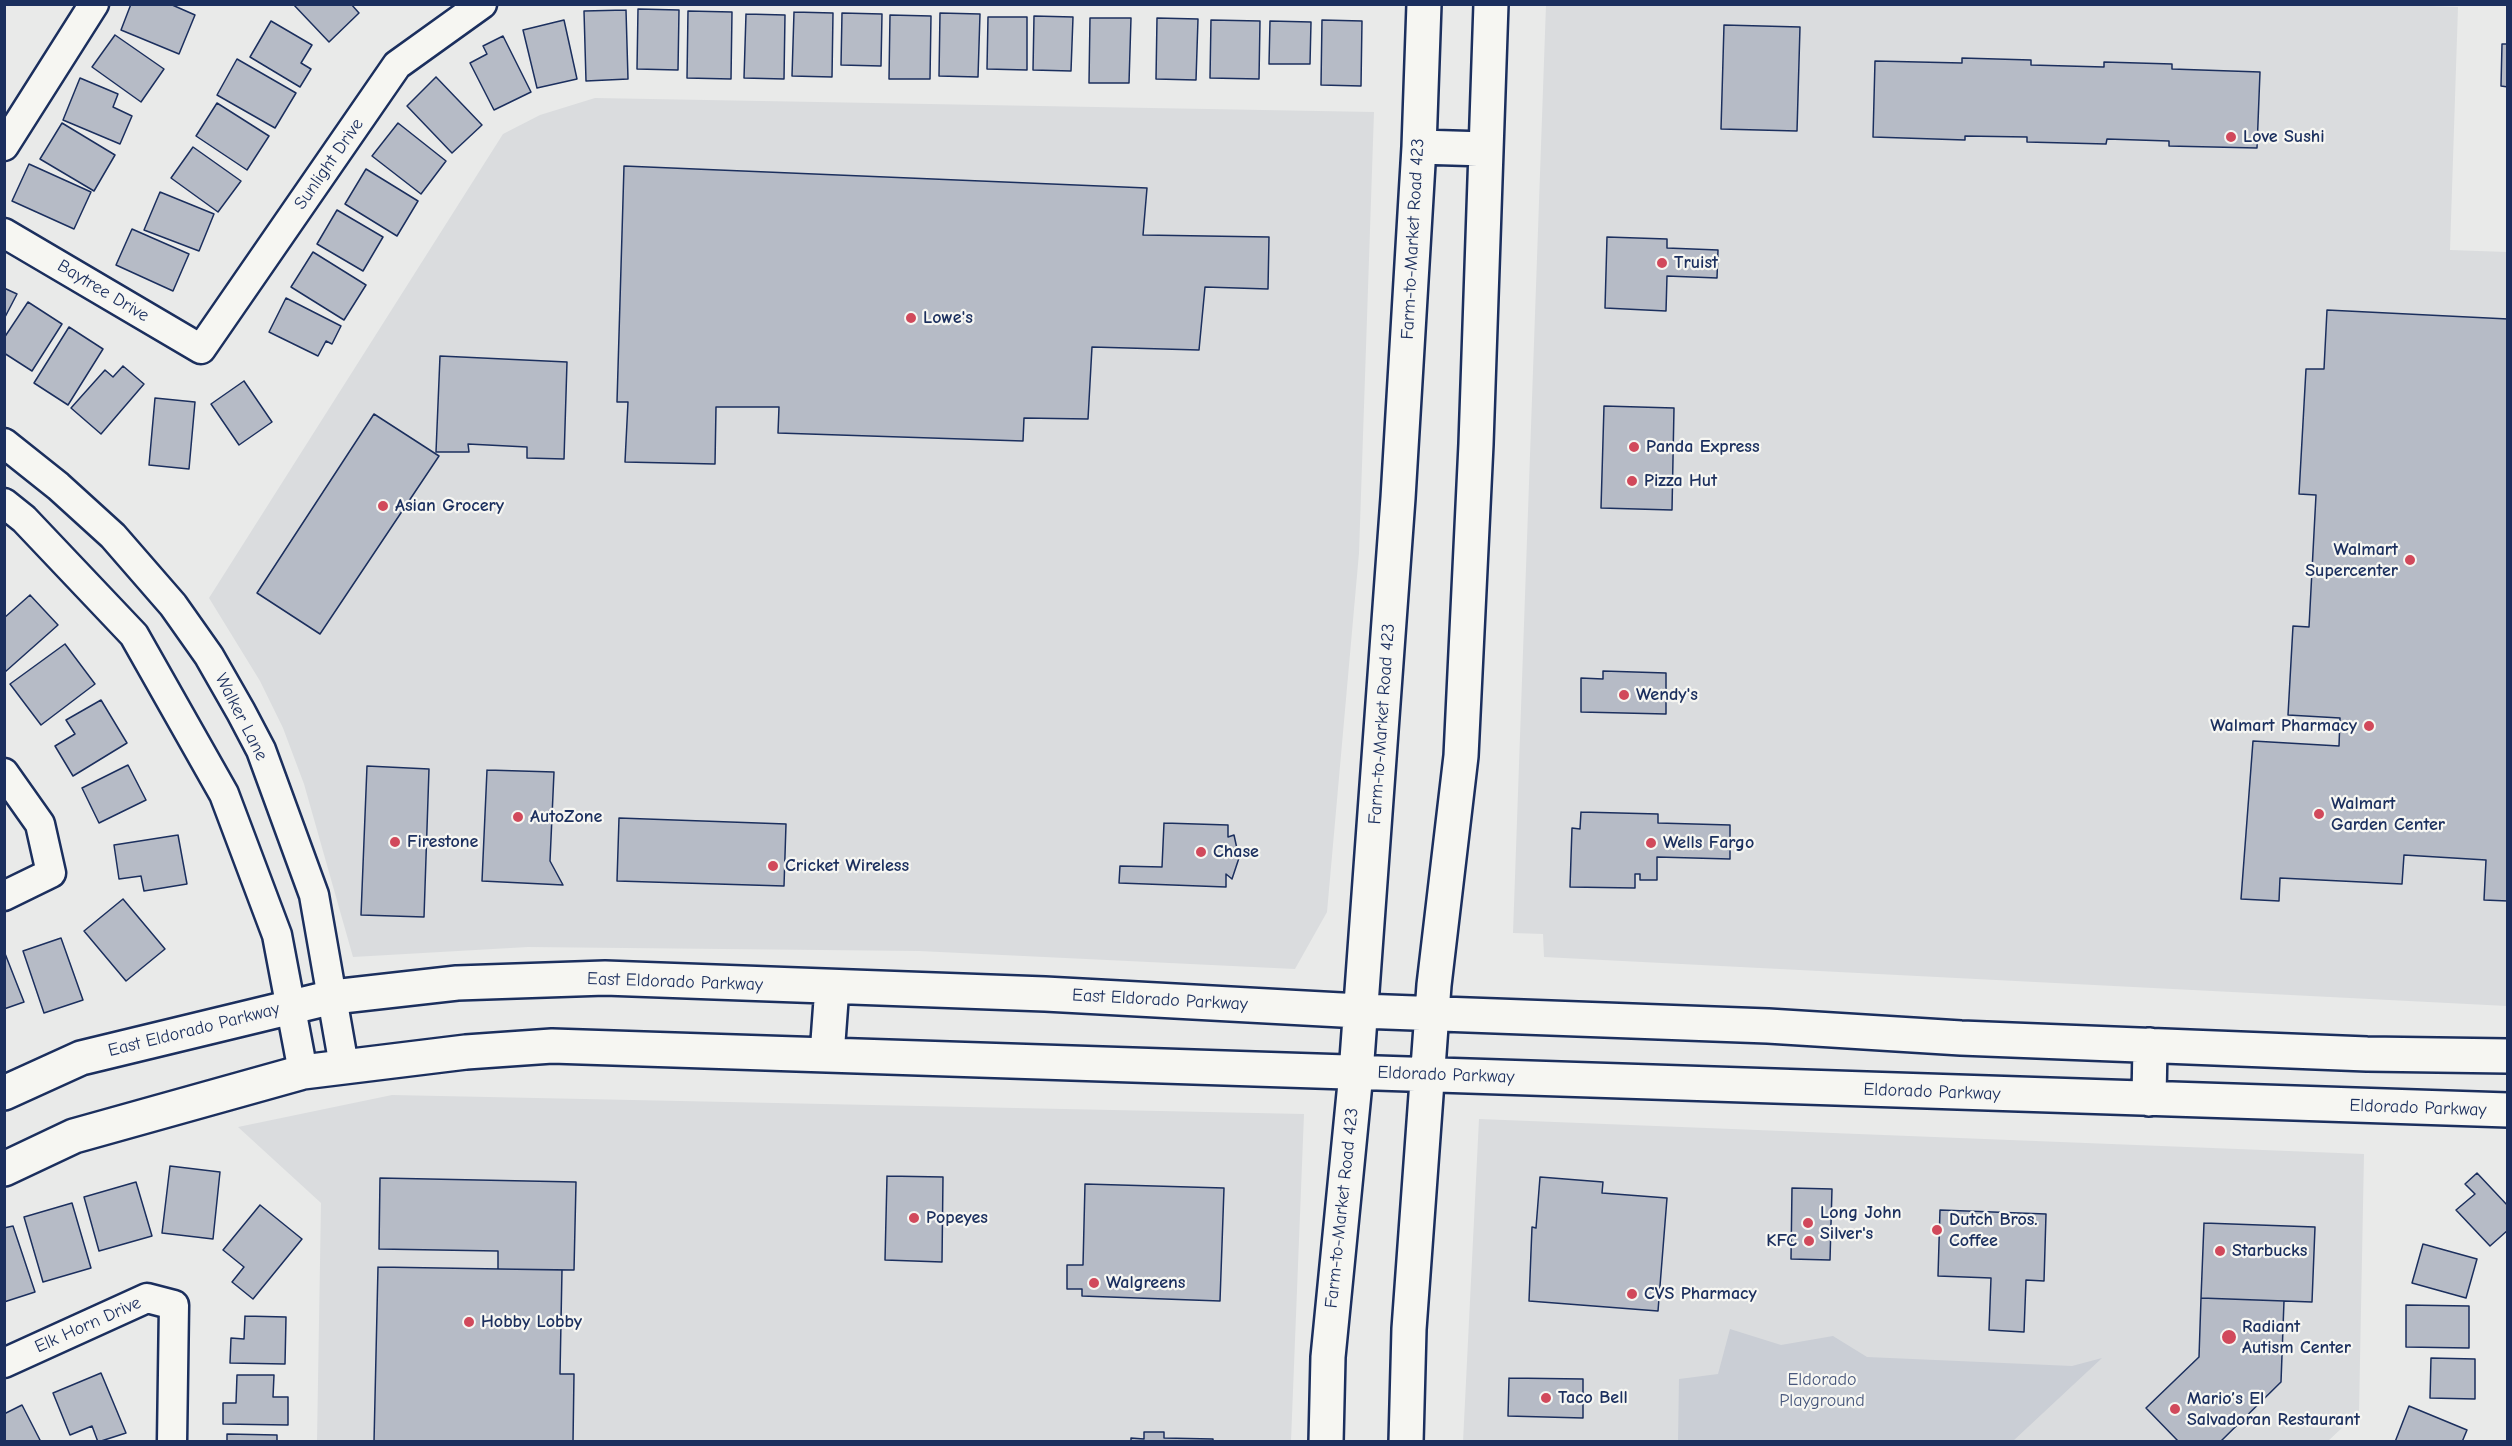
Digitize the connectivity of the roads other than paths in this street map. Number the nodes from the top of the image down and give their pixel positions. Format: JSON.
{"nodes":[{"id":1,"x":94,"y":4,"type":"edge"},
{"id":2,"x":482,"y":4,"type":"edge"},
{"id":3,"x":1424,"y":4,"type":"edge"},
{"id":4,"x":1491,"y":4,"type":"edge"},
{"id":5,"x":4,"y":146,"type":"edge"},
{"id":6,"x":1419,"y":147,"type":"junction"},
{"id":7,"x":1486,"y":149,"type":"junction"},
{"id":8,"x":4,"y":233,"type":"edge"},
{"id":9,"x":201,"y":349,"type":"joint"},
{"id":10,"x":4,"y":443,"type":"edge"},
{"id":11,"x":4,"y":503,"type":"edge"},
{"id":12,"x":4,"y":773,"type":"edge"},
{"id":13,"x":4,"y":896,"type":"edge"},
{"id":14,"x":832,"y":987,"type":"junction"},
{"id":15,"x":333,"y":997,"type":"junction"},
{"id":16,"x":289,"y":1006,"type":"junction"},
{"id":17,"x":1360,"y":1011,"type":"junction"},
{"id":18,"x":1432,"y":1014,"type":"junction"},
{"id":19,"x":2150,"y":1045,"type":"junction"},
{"id":20,"x":827,"y":1054,"type":"junction"},
{"id":21,"x":2508,"y":1056,"type":"edge"},
{"id":22,"x":344,"y":1066,"type":"junction"},
{"id":23,"x":303,"y":1072,"type":"junction"},
{"id":24,"x":1356,"y":1073,"type":"junction"},
{"id":25,"x":1427,"y":1074,"type":"junction"},
{"id":26,"x":4,"y":1093,"type":"edge"},
{"id":27,"x":2149,"y":1099,"type":"junction"},
{"id":28,"x":2508,"y":1110,"type":"edge"},
{"id":29,"x":4,"y":1169,"type":"edge"},
{"id":30,"x":4,"y":1363,"type":"edge"},
{"id":31,"x":172,"y":1442,"type":"edge"},
{"id":32,"x":1326,"y":1442,"type":"edge"},
{"id":33,"x":1406,"y":1442,"type":"edge"}],
"edges":[{"from":1,"to":5,"type":"street"},
{"from":2,"to":9,"type":"street","name":"Sunlight Drive"},
{"from":3,"to":6,"type":"main road","name":"Farm-to-Market Road 423"},
{"from":4,"to":7,"type":"main road"},
{"from":6,"to":7,"type":"main road"},
{"from":6,"to":17,"type":"main road","name":"Farm-to-Market Road 423"},
{"from":7,"to":18,"type":"main road"},
{"from":8,"to":9,"type":"street","name":"Baytree Drive"},
{"from":10,"to":15,"type":"street","name":"Walker Lane"},
{"from":11,"to":16,"type":"street"},
{"from":12,"to":13,"type":"street"},
{"from":14,"to":15,"type":"main road","name":"East Eldorado Parkway"},
{"from":14,"to":17,"type":"main road","name":"East Eldorado Parkway"},
{"from":14,"to":20,"type":"main road"},
{"from":15,"to":16,"type":"main road","name":"East Eldorado Parkway"},
{"from":15,"to":22,"type":"street","name":"Walker Lane"},
{"from":16,"to":23,"type":"street"},
{"from":16,"to":26,"type":"main road","name":"East Eldorado Parkway"},
{"from":17,"to":18,"type":"main road"},
{"from":17,"to":24,"type":"main road","name":"Farm-to-Market Road 423"},
{"from":18,"to":19,"type":"main road"},
{"from":18,"to":25,"type":"main road"},
{"from":19,"to":21,"type":"main road"},
{"from":19,"to":27,"type":"main road"},
{"from":20,"to":22,"type":"main road"},
{"from":20,"to":24,"type":"main road"},
{"from":22,"to":23,"type":"main road"},
{"from":23,"to":29,"type":"main road"},
{"from":24,"to":25,"type":"main road","name":"Eldorado Parkway"},
{"from":24,"to":32,"type":"main road","name":"Farm-to-Market Road 423"},
{"from":25,"to":27,"type":"main road","name":"Eldorado Parkway"},
{"from":25,"to":33,"type":"main road"},
{"from":27,"to":28,"type":"main road","name":"Eldorado Parkway"},
{"from":30,"to":31,"type":"street","name":"Elk Horn Drive"}]}
